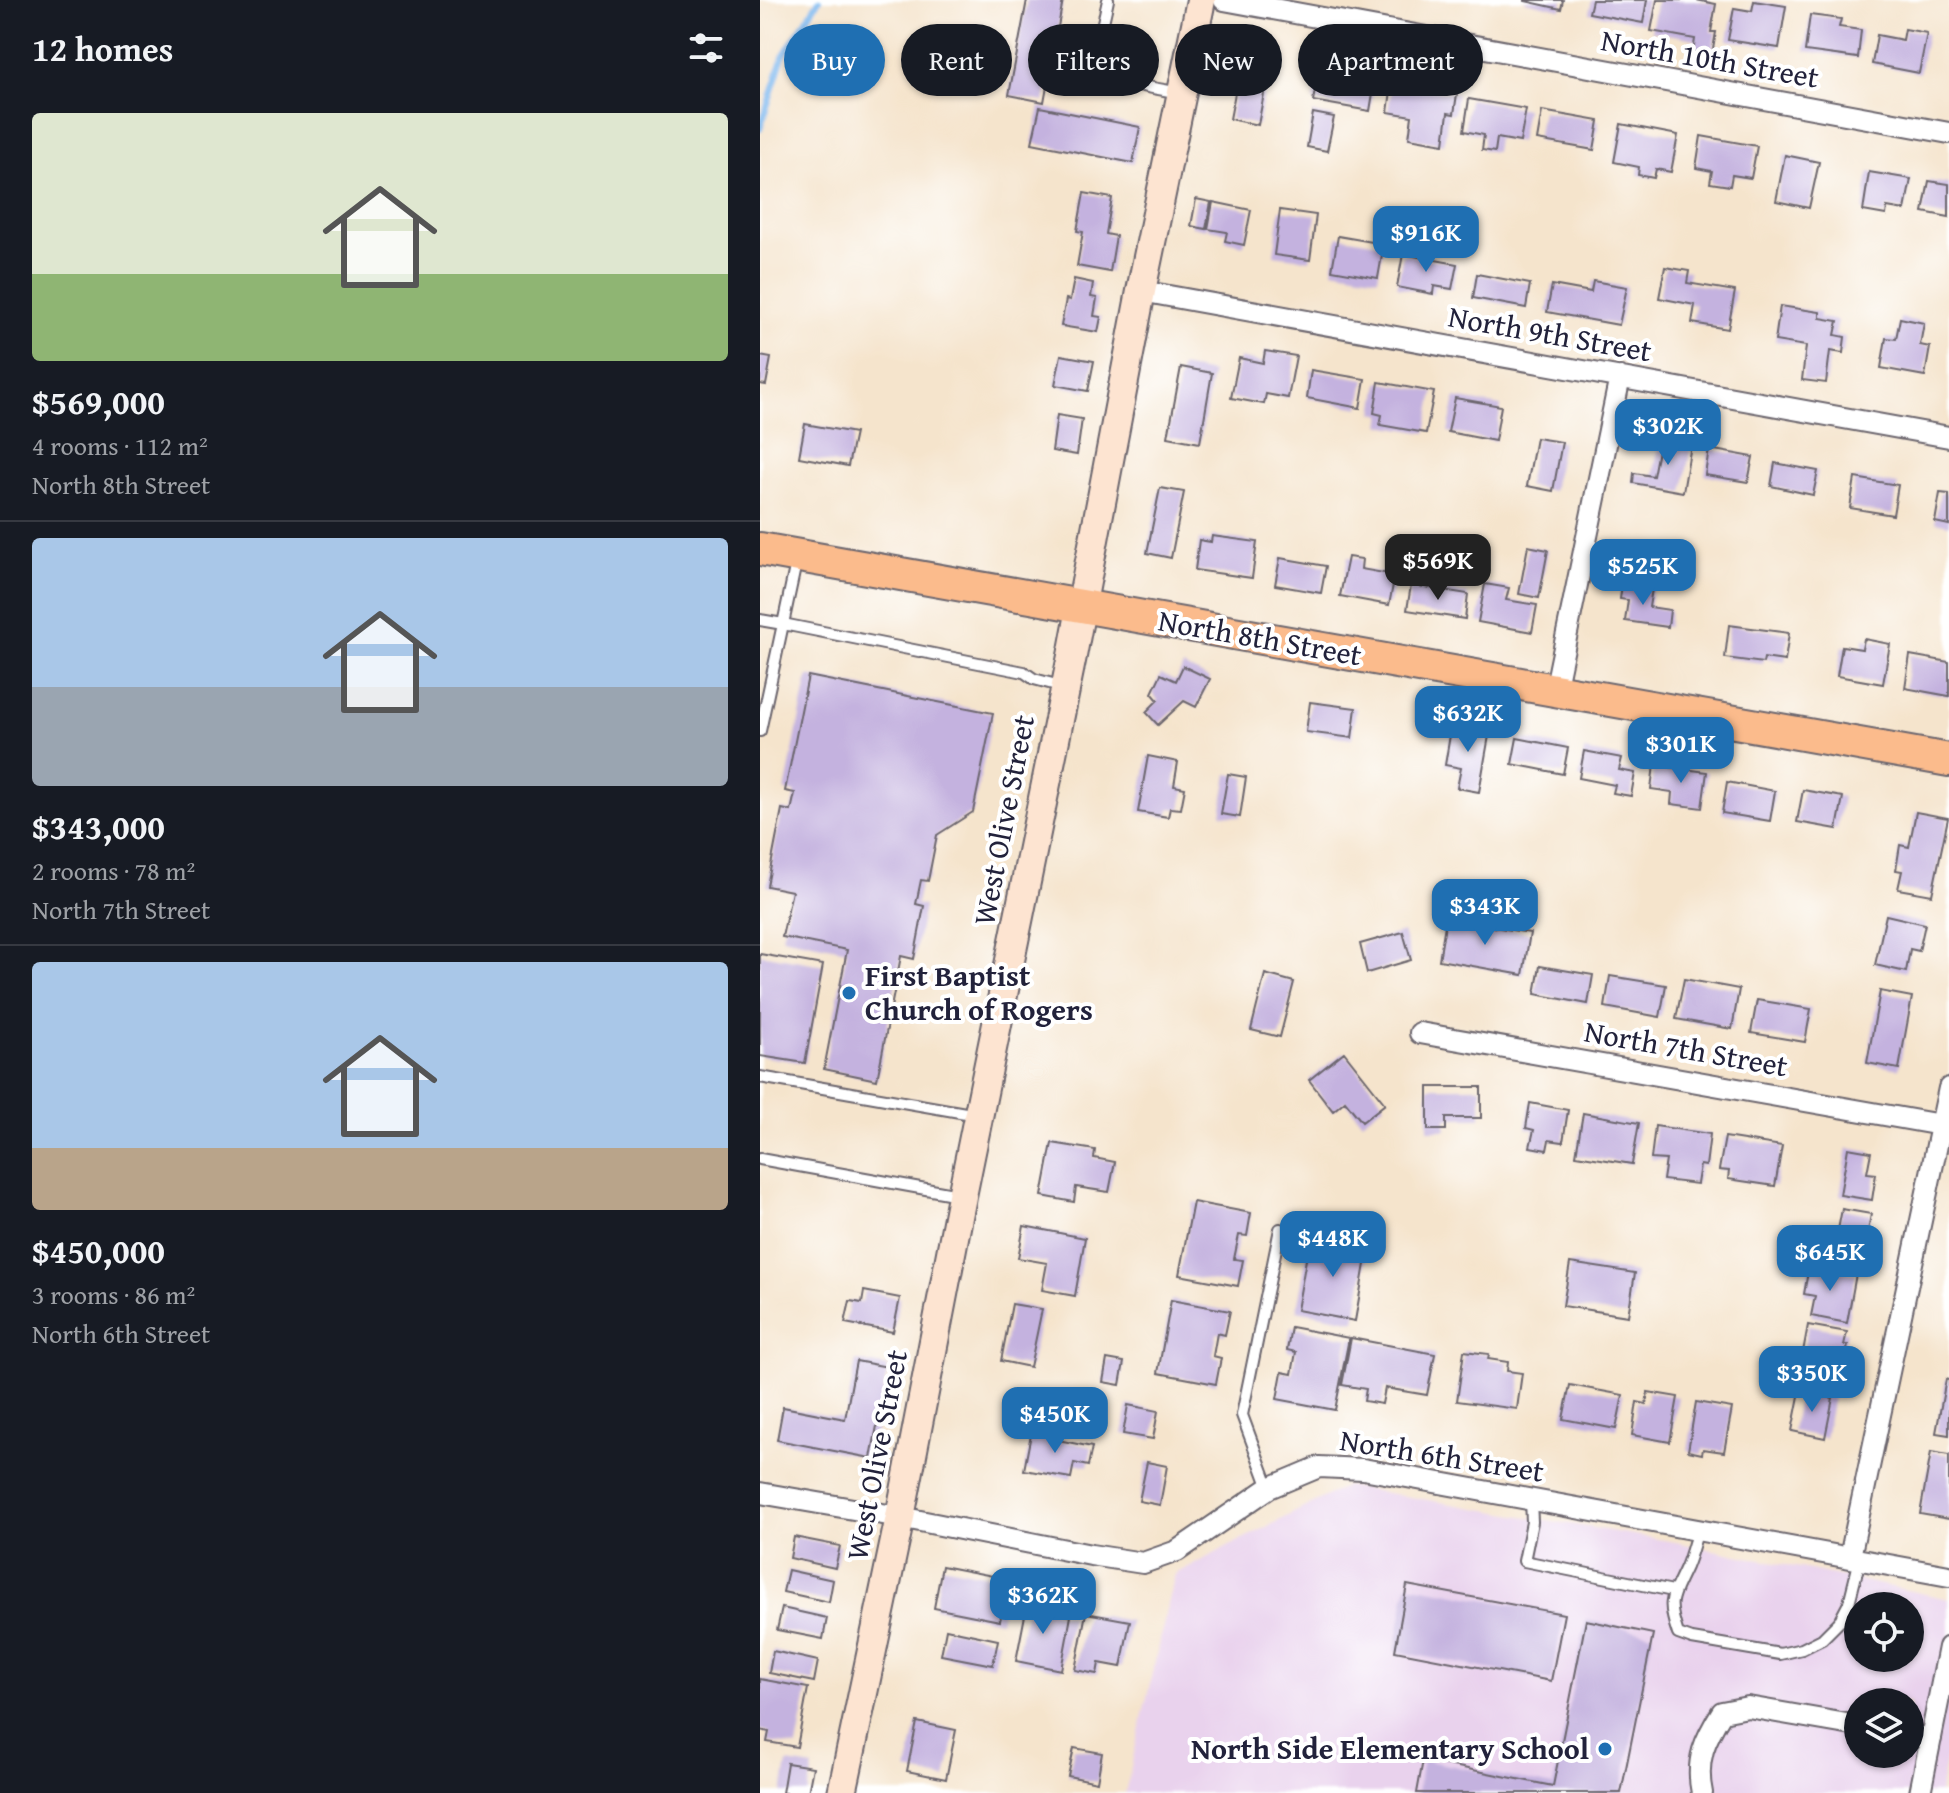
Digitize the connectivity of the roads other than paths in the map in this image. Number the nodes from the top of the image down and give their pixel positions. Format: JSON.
{"nodes":[{"id":1,"x":1108,"y":0,"type":"edge"},
{"id":2,"x":1201,"y":0,"type":"edge"},
{"id":3,"x":1224,"y":0,"type":"edge"},
{"id":4,"x":1196,"y":24,"type":"edge"},
{"id":5,"x":1175,"y":92,"type":"edge"},
{"id":6,"x":1181,"y":96,"type":"edge"},
{"id":7,"x":1949,"y":133,"type":"edge"},
{"id":8,"x":1141,"y":291,"type":"junction"},
{"id":9,"x":1620,"y":377,"type":"junction"},
{"id":10,"x":1949,"y":437,"type":"edge"},
{"id":11,"x":760,"y":549,"type":"edge"},
{"id":12,"x":797,"y":556,"type":"junction"},
{"id":13,"x":1082,"y":606,"type":"junction"},
{"id":14,"x":760,"y":620,"type":"edge"},
{"id":15,"x":783,"y":624,"type":"junction"},
{"id":16,"x":1066,"y":687,"type":"junction"},
{"id":17,"x":1555,"y":691,"type":"junction"},
{"id":18,"x":760,"y":731,"type":"edge"},
{"id":19,"x":1949,"y":760,"type":"edge"},
{"id":20,"x":1420,"y":1033,"type":"dead end"},
{"id":21,"x":760,"y":1077,"type":"edge"},
{"id":22,"x":1949,"y":1088,"type":"edge"},
{"id":23,"x":979,"y":1115,"type":"junction"},
{"id":24,"x":1941,"y":1125,"type":"junction"},
{"id":25,"x":760,"y":1159,"type":"edge"},
{"id":26,"x":962,"y":1196,"type":"junction"},
{"id":27,"x":1280,"y":1229,"type":"dead end"},
{"id":28,"x":1269,"y":1488,"type":"junction"},
{"id":29,"x":760,"y":1493,"type":"edge"},
{"id":30,"x":1531,"y":1500,"type":"junction"},
{"id":31,"x":900,"y":1517,"type":"junction"},
{"id":32,"x":1698,"y":1530,"type":"junction"},
{"id":33,"x":1855,"y":1558,"type":"junction"},
{"id":34,"x":1949,"y":1576,"type":"edge"},
{"id":35,"x":1673,"y":1591,"type":"junction"},
{"id":36,"x":1949,"y":1647,"type":"edge"},
{"id":37,"x":1844,"y":1724,"type":"edge"},
{"id":38,"x":1924,"y":1738,"type":"edge"},
{"id":39,"x":1931,"y":1739,"type":"junction"},
{"id":40,"x":842,"y":1793,"type":"edge"},
{"id":41,"x":1702,"y":1793,"type":"edge"},
{"id":42,"x":1920,"y":1793,"type":"edge"}],
"edges":[{"from":1,"to":5,"type":"lane"},
{"from":2,"to":4,"type":"main road","name":"West Olive Street"},
{"from":3,"to":7,"type":"street","name":"North 10th Street"},
{"from":6,"to":8,"type":"main road","name":"West Olive Street"},
{"from":8,"to":9,"type":"street","name":"North 9th Street"},
{"from":8,"to":13,"type":"main road","name":"West Olive Street"},
{"from":9,"to":10,"type":"street","name":"North 9th Street"},
{"from":9,"to":17,"type":"street"},
{"from":11,"to":12,"type":"main road","name":"North 8th Street"},
{"from":12,"to":13,"type":"main road","name":"North 8th Street"},
{"from":12,"to":15,"type":"lane"},
{"from":13,"to":16,"type":"main road","name":"West Olive Street"},
{"from":13,"to":17,"type":"main road","name":"North 8th Street"},
{"from":14,"to":15,"type":"lane"},
{"from":15,"to":16,"type":"lane"},
{"from":15,"to":18,"type":"lane"},
{"from":16,"to":23,"type":"main road","name":"West Olive Street"},
{"from":17,"to":19,"type":"main road","name":"North 8th Street"},
{"from":20,"to":24,"type":"street","name":"North 7th Street"},
{"from":21,"to":23,"type":"lane"},
{"from":22,"to":24,"type":"street"},
{"from":23,"to":26,"type":"main road","name":"West Olive Street"},
{"from":24,"to":33,"type":"street"},
{"from":25,"to":26,"type":"lane"},
{"from":26,"to":31,"type":"main road","name":"West Olive Street"},
{"from":27,"to":28,"type":"lane"},
{"from":28,"to":30,"type":"street","name":"North 6th Street"},
{"from":28,"to":31,"type":"street","name":"North 6th Street"},
{"from":29,"to":31,"type":"street","name":"North 6th Street"},
{"from":30,"to":32,"type":"street","name":"North 6th Street"},
{"from":30,"to":35,"type":"lane"},
{"from":31,"to":40,"type":"main road","name":"West Olive Street"},
{"from":32,"to":33,"type":"street","name":"North 6th Street"},
{"from":32,"to":35,"type":"lane"},
{"from":33,"to":34,"type":"street","name":"North 6th Street"},
{"from":33,"to":35,"type":"lane"},
{"from":36,"to":39,"type":"street"},
{"from":37,"to":41,"type":"street"},
{"from":38,"to":39,"type":"street"},
{"from":39,"to":42,"type":"street"}]}
